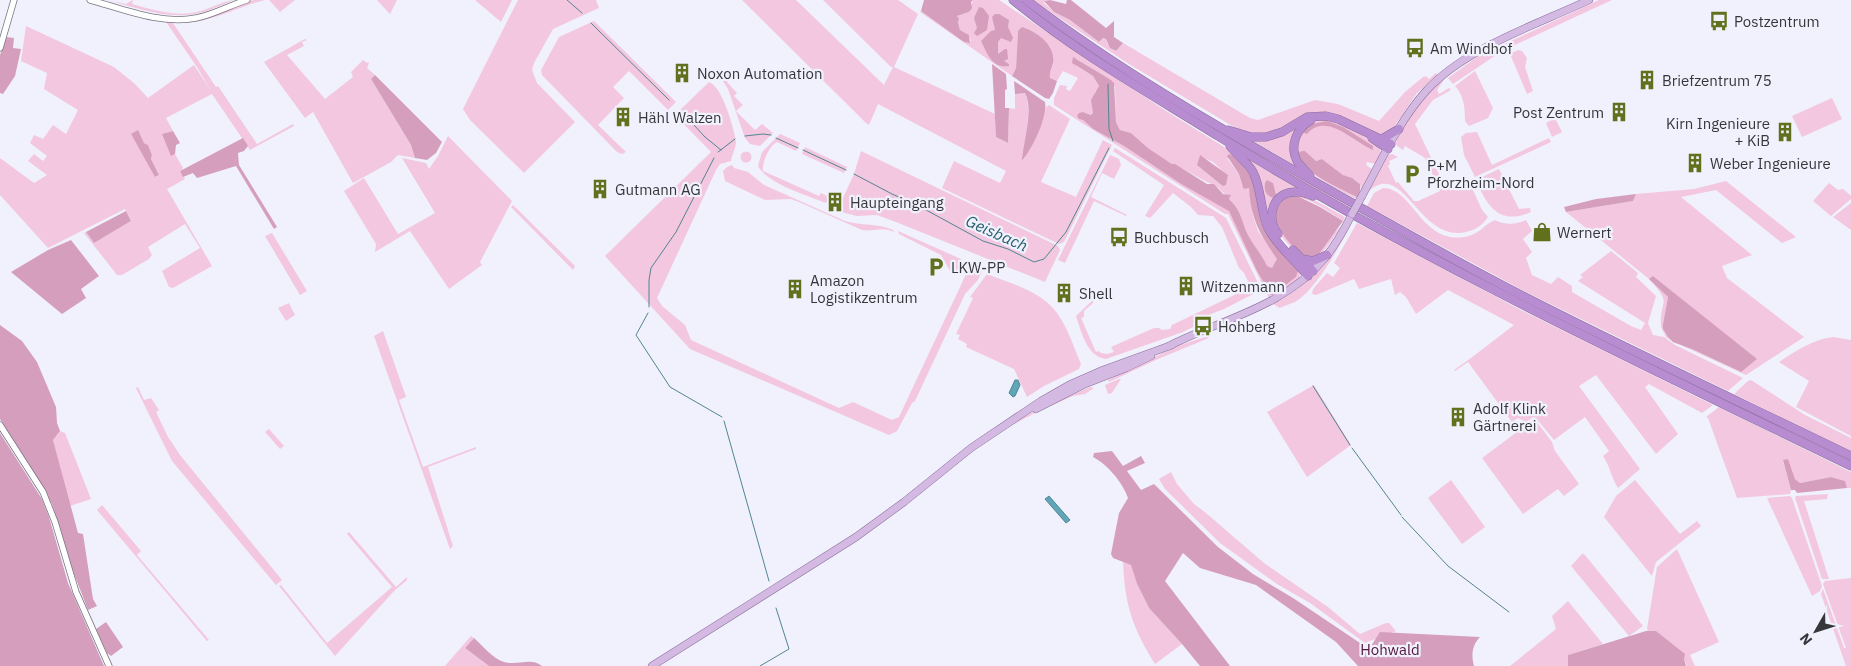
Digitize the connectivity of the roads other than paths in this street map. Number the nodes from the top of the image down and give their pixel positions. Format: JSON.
{"nodes":[{"id":1,"x":90,"y":0,"type":"edge"},
{"id":2,"x":247,"y":0,"type":"edge"},
{"id":3,"x":1013,"y":0,"type":"edge"},
{"id":4,"x":1026,"y":0,"type":"edge"},
{"id":5,"x":1589,"y":0,"type":"edge"},
{"id":6,"x":13,"y":1,"type":"edge"},
{"id":7,"x":0,"y":48,"type":"edge"},
{"id":8,"x":1318,"y":116,"type":"junction"},
{"id":9,"x":1220,"y":128,"type":"junction"},
{"id":10,"x":1400,"y":129,"type":"junction"},
{"id":11,"x":1369,"y":135,"type":"junction"},
{"id":12,"x":1223,"y":139,"type":"junction"},
{"id":13,"x":1382,"y":139,"type":"junction"},
{"id":14,"x":1390,"y":147,"type":"junction"},
{"id":15,"x":1315,"y":182,"type":"junction"},
{"id":16,"x":1324,"y":199,"type":"junction"},
{"id":17,"x":1328,"y":255,"type":"junction"},
{"id":18,"x":1302,"y":259,"type":"junction"},
{"id":19,"x":1310,"y":273,"type":"junction"},
{"id":20,"x":0,"y":425,"type":"edge"},
{"id":21,"x":1851,"y":456,"type":"edge"},
{"id":22,"x":1851,"y":466,"type":"edge"},
{"id":23,"x":109,"y":666,"type":"edge"},
{"id":24,"x":652,"y":666,"type":"edge"}],
"edges":[{"from":1,"to":2,"type":"street"},
{"from":3,"to":12,"type":"highway"},
{"from":4,"to":9,"type":"highway"},
{"from":5,"to":10,"type":"main road"},
{"from":6,"to":7,"type":"street"},
{"from":8,"to":9,"type":"highway"},
{"from":8,"to":11,"type":"highway"},
{"from":8,"to":15,"type":"highway"},
{"from":9,"to":15,"type":"highway"},
{"from":10,"to":13,"type":"highway"},
{"from":10,"to":14,"type":"main road"},
{"from":11,"to":13,"type":"highway"},
{"from":11,"to":14,"type":"highway"},
{"from":12,"to":16,"type":"highway"},
{"from":12,"to":19,"type":"highway"},
{"from":13,"to":14,"type":"highway"},
{"from":14,"to":17,"type":"main road","bridge":true},
{"from":15,"to":21,"type":"highway"},
{"from":16,"to":18,"type":"highway"},
{"from":16,"to":22,"type":"highway"},
{"from":17,"to":18,"type":"highway"},
{"from":17,"to":19,"type":"main road"},
{"from":18,"to":19,"type":"highway"},
{"from":19,"to":24,"type":"main road"},
{"from":20,"to":23,"type":"street"}]}
